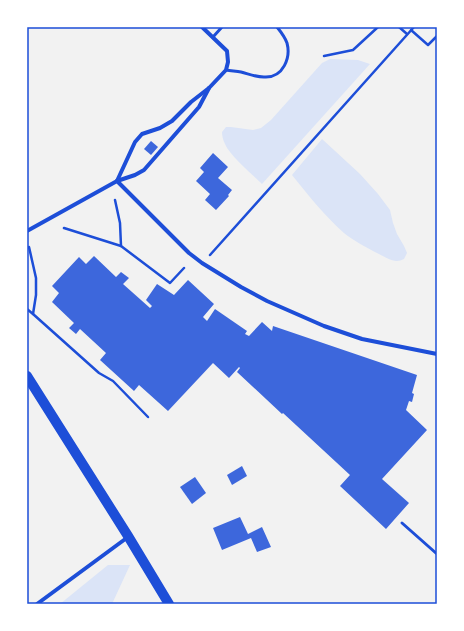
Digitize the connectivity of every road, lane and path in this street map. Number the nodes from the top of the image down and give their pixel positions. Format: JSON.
{"nodes":[{"id":1,"x":202,"y":27,"type":"edge"},
{"id":2,"x":222,"y":27,"type":"edge"},
{"id":3,"x":277,"y":27,"type":"edge"},
{"id":4,"x":378,"y":27,"type":"edge"},
{"id":5,"x":399,"y":27,"type":"edge"},
{"id":6,"x":413,"y":28,"type":"edge"},
{"id":7,"x":407,"y":34,"type":"junction"},
{"id":8,"x":437,"y":36,"type":"edge"},
{"id":9,"x":213,"y":37,"type":"junction"},
{"id":10,"x":324,"y":56,"type":"dead end"},
{"id":11,"x":226,"y":70,"type":"junction"},
{"id":12,"x":209,"y":88,"type":"junction"},
{"id":13,"x":118,"y":181,"type":"junction"},
{"id":14,"x":115,"y":200,"type":"dead end"},
{"id":15,"x":64,"y":228,"type":"dead end"},
{"id":16,"x":27,"y":231,"type":"edge"},
{"id":17,"x":121,"y":246,"type":"junction"},
{"id":18,"x":28,"y":247,"type":"dead end"},
{"id":19,"x":210,"y":255,"type":"dead end"},
{"id":20,"x":184,"y":268,"type":"dead end"},
{"id":21,"x":27,"y":310,"type":"edge"},
{"id":22,"x":33,"y":314,"type":"junction"},
{"id":23,"x":437,"y":354,"type":"edge"},
{"id":24,"x":27,"y":376,"type":"edge"},
{"id":25,"x":148,"y":417,"type":"dead end"},
{"id":26,"x":402,"y":523,"type":"dead end"},
{"id":27,"x":128,"y":536,"type":"junction"},
{"id":28,"x":437,"y":554,"type":"edge"},
{"id":29,"x":37,"y":604,"type":"edge"},
{"id":30,"x":169,"y":604,"type":"edge"}],
"edges":[{"from":1,"to":9,"type":"street"},
{"from":2,"to":9,"type":"lane"},
{"from":3,"to":11,"type":"lane"},
{"from":4,"to":10,"type":"path"},
{"from":5,"to":7,"type":"path"},
{"from":6,"to":7,"type":"path"},
{"from":6,"to":8,"type":"path"},
{"from":7,"to":19,"type":"path"},
{"from":9,"to":11,"type":"street"},
{"from":11,"to":12,"type":"street"},
{"from":12,"to":13,"type":"street"},
{"from":12,"to":13,"type":"street"},
{"from":13,"to":16,"type":"street"},
{"from":13,"to":23,"type":"street"},
{"from":14,"to":17,"type":"path"},
{"from":15,"to":17,"type":"path"},
{"from":17,"to":20,"type":"path"},
{"from":18,"to":22,"type":"path"},
{"from":21,"to":22,"type":"path"},
{"from":22,"to":25,"type":"path"},
{"from":24,"to":27,"type":"main road"},
{"from":26,"to":28,"type":"lane"},
{"from":27,"to":29,"type":"street"},
{"from":27,"to":30,"type":"main road"}]}
